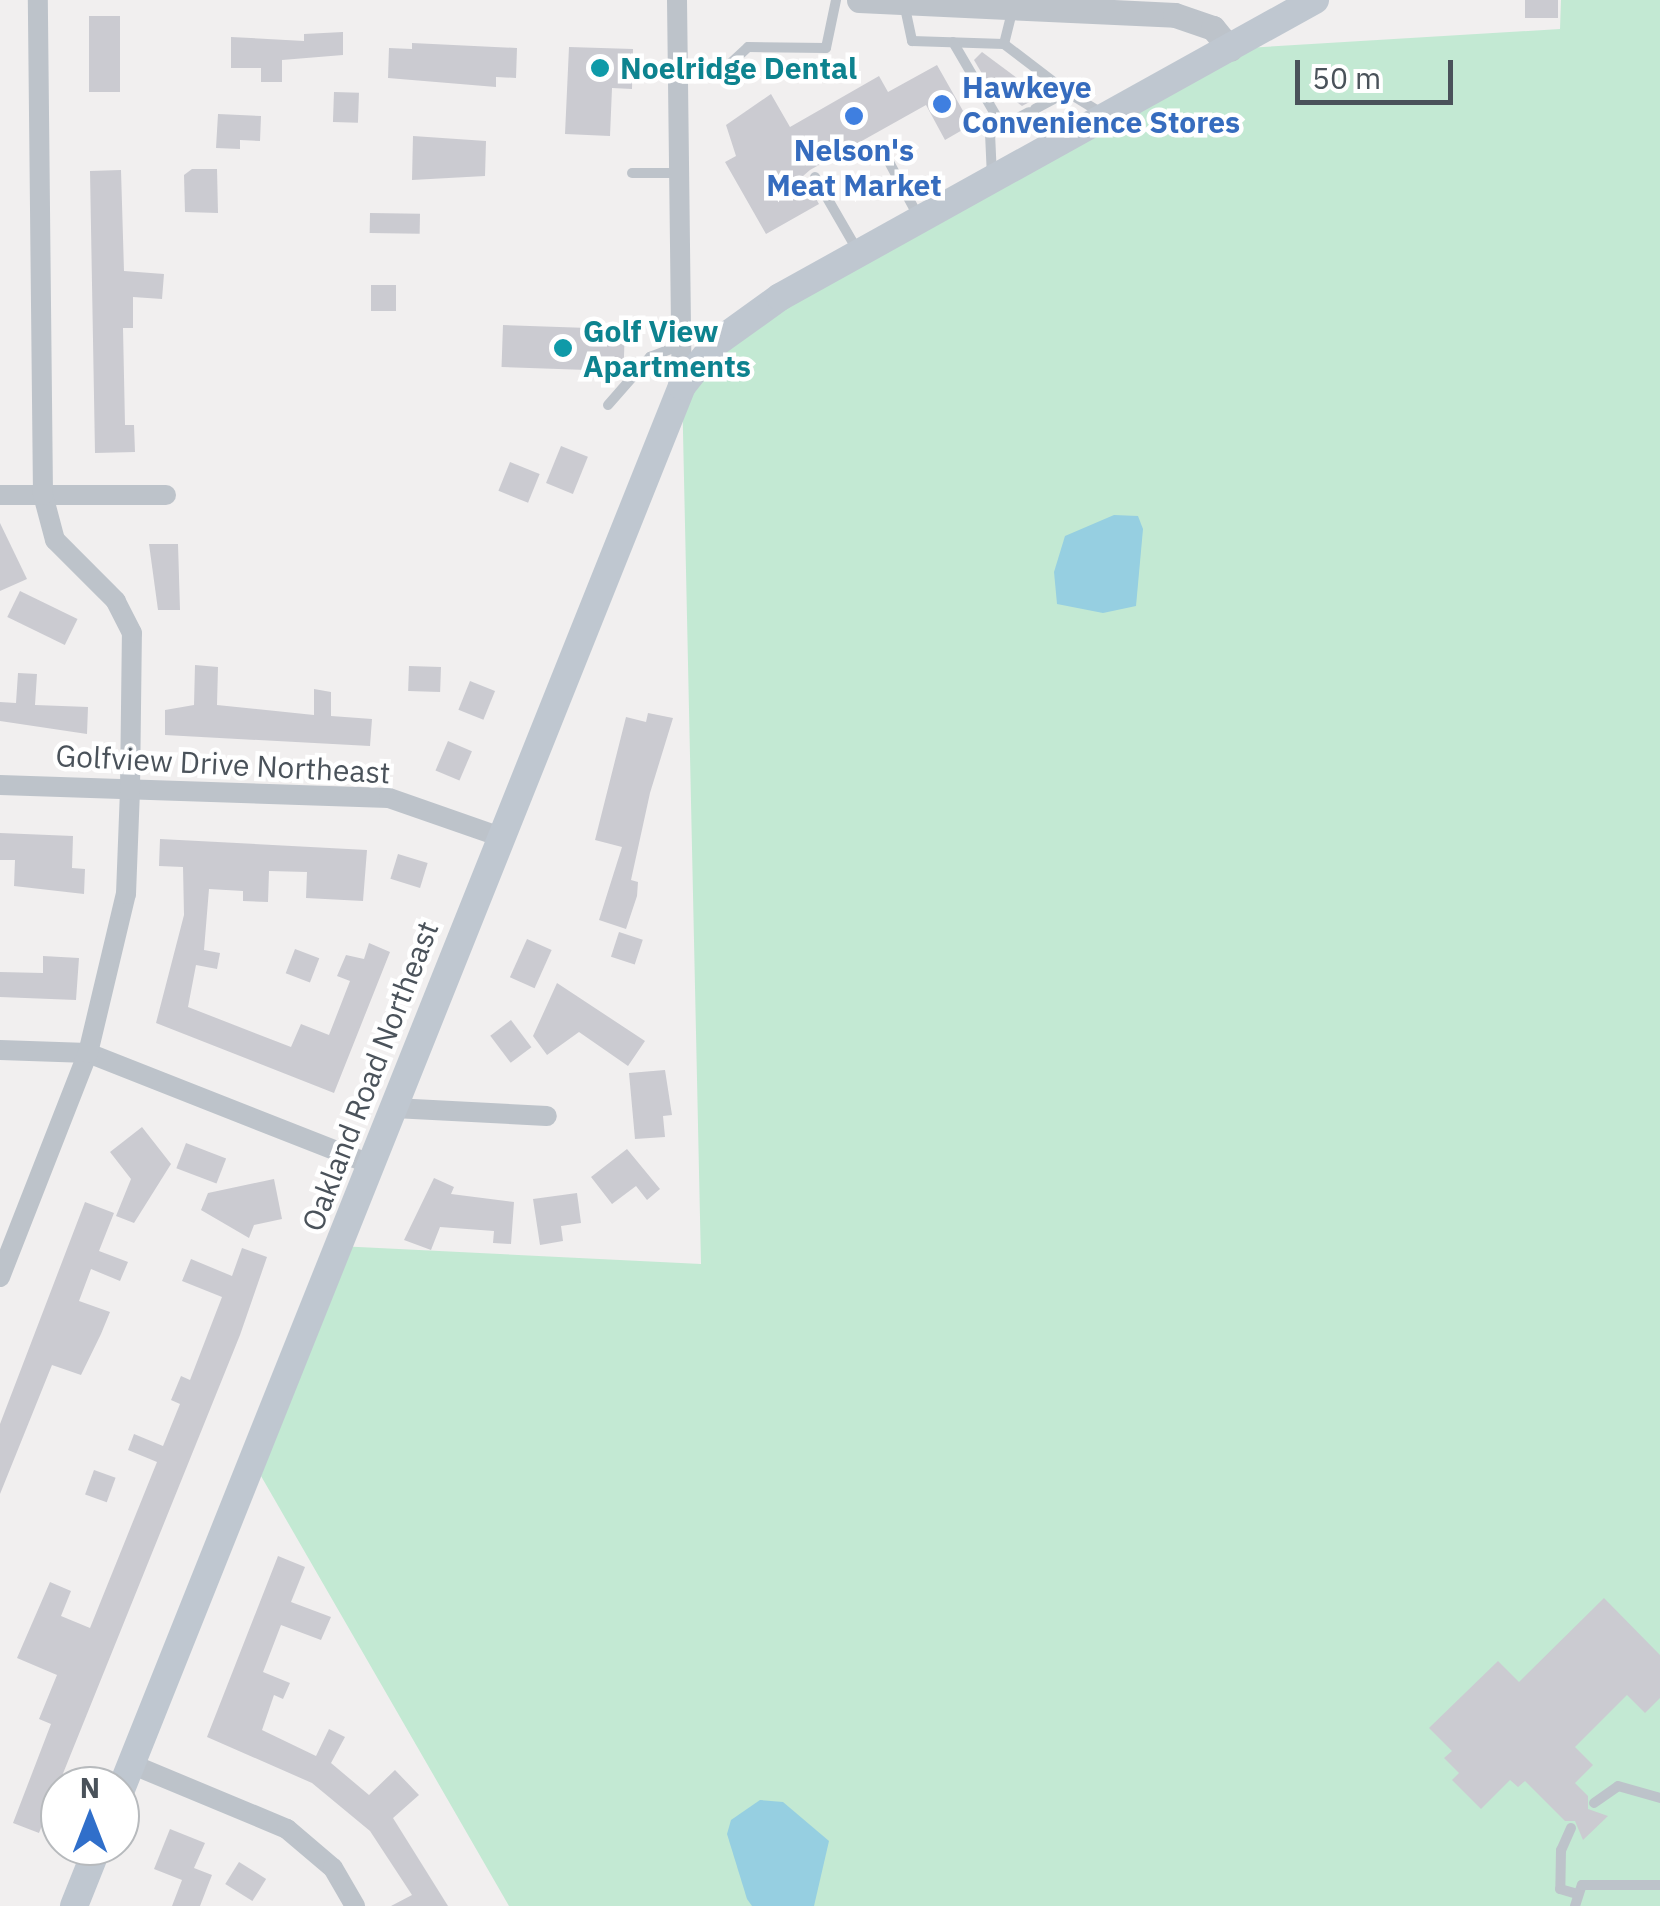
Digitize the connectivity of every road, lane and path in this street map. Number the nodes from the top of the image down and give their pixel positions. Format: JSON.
{"nodes":[{"id":1,"x":38,"y":0,"type":"edge"},
{"id":2,"x":677,"y":0,"type":"edge"},
{"id":3,"x":836,"y":0,"type":"edge"},
{"id":4,"x":859,"y":0,"type":"edge"},
{"id":5,"x":1314,"y":0,"type":"edge"},
{"id":6,"x":904,"y":2,"type":"edge"},
{"id":7,"x":953,"y":2,"type":"edge"},
{"id":8,"x":1030,"y":4,"type":"edge"},
{"id":9,"x":1144,"y":6,"type":"edge"},
{"id":10,"x":952,"y":42,"type":"junction"},
{"id":11,"x":1004,"y":44,"type":"junction"},
{"id":12,"x":1230,"y":49,"type":"junction"},
{"id":13,"x":678,"y":75,"type":"junction"},
{"id":14,"x":1068,"y":92,"type":"junction"},
{"id":15,"x":1108,"y":117,"type":"junction"},
{"id":16,"x":1002,"y":126,"type":"junction"},
{"id":17,"x":888,"y":160,"type":"dead end"},
{"id":18,"x":632,"y":172,"type":"dead end"},
{"id":19,"x":679,"y":172,"type":"junction"},
{"id":20,"x":815,"y":178,"type":"dead end"},
{"id":21,"x":992,"y":180,"type":"junction"},
{"id":22,"x":920,"y":220,"type":"junction"},
{"id":23,"x":859,"y":254,"type":"junction"},
{"id":24,"x":682,"y":345,"type":"junction"},
{"id":25,"x":682,"y":386,"type":"junction"},
{"id":26,"x":608,"y":405,"type":"dead end"},
{"id":27,"x":166,"y":494,"type":"dead end"},
{"id":28,"x":0,"y":495,"type":"edge"},
{"id":29,"x":43,"y":495,"type":"junction"},
{"id":30,"x":0,"y":784,"type":"edge"},
{"id":31,"x":130,"y":790,"type":"junction"},
{"id":32,"x":498,"y":836,"type":"junction"},
{"id":33,"x":0,"y":1050,"type":"edge"},
{"id":34,"x":88,"y":1053,"type":"junction"},
{"id":35,"x":394,"y":1108,"type":"junction"},
{"id":36,"x":547,"y":1116,"type":"dead end"},
{"id":37,"x":370,"y":1164,"type":"junction"},
{"id":38,"x":0,"y":1277,"type":"edge"},
{"id":39,"x":131,"y":1764,"type":"joint"},
{"id":40,"x":1660,"y":1798,"type":"edge"},
{"id":41,"x":1594,"y":1803,"type":"dead end"},
{"id":42,"x":1571,"y":1828,"type":"dead end"},
{"id":43,"x":90,"y":1866,"type":"edge"},
{"id":44,"x":1660,"y":1886,"type":"edge"},
{"id":45,"x":1574,"y":1893,"type":"junction"},
{"id":46,"x":74,"y":1906,"type":"edge"},
{"id":47,"x":356,"y":1906,"type":"edge"},
{"id":48,"x":1574,"y":1906,"type":"edge"}],
"edges":[{"from":1,"to":29,"type":"street"},
{"from":2,"to":13,"type":"street"},
{"from":3,"to":13,"type":"lane"},
{"from":4,"to":6,"type":"street"},
{"from":5,"to":12,"type":"main road","name":"Oakland Road Northeast"},
{"from":6,"to":7,"type":"street"},
{"from":6,"to":10,"type":"lane"},
{"from":7,"to":8,"type":"street"},
{"from":8,"to":9,"type":"street"},
{"from":8,"to":11,"type":"lane"},
{"from":9,"to":12,"type":"street"},
{"from":10,"to":11,"type":"lane"},
{"from":10,"to":16,"type":"lane"},
{"from":11,"to":14,"type":"lane"},
{"from":12,"to":15,"type":"main road","name":"Oakland Road Northeast"},
{"from":13,"to":19,"type":"street"},
{"from":14,"to":15,"type":"lane"},
{"from":14,"to":16,"type":"lane"},
{"from":15,"to":21,"type":"main road","name":"Oakland Road Northeast"},
{"from":16,"to":21,"type":"lane"},
{"from":17,"to":22,"type":"lane"},
{"from":18,"to":19,"type":"lane"},
{"from":19,"to":24,"type":"street"},
{"from":20,"to":23,"type":"lane"},
{"from":21,"to":22,"type":"main road","name":"Oakland Road Northeast"},
{"from":22,"to":23,"type":"main road","name":"Oakland Road Northeast"},
{"from":23,"to":25,"type":"main road","name":"Oakland Road Northeast"},
{"from":24,"to":25,"type":"street"},
{"from":24,"to":26,"type":"lane"},
{"from":25,"to":32,"type":"main road","name":"Oakland Road Northeast"},
{"from":27,"to":29,"type":"street"},
{"from":28,"to":29,"type":"street"},
{"from":29,"to":31,"type":"street"},
{"from":30,"to":31,"type":"street","name":"Golfview Drive Northeast"},
{"from":31,"to":32,"type":"street","name":"Golfview Drive Northeast"},
{"from":31,"to":34,"type":"street"},
{"from":32,"to":35,"type":"main road","name":"Oakland Road Northeast"},
{"from":33,"to":34,"type":"street"},
{"from":34,"to":37,"type":"street"},
{"from":34,"to":38,"type":"street"},
{"from":35,"to":36,"type":"street"},
{"from":35,"to":37,"type":"main road","name":"Oakland Road Northeast"},
{"from":37,"to":39,"type":"main road","name":"Oakland Road Northeast"},
{"from":39,"to":47,"type":"street"},
{"from":40,"to":41,"type":"lane"},
{"from":42,"to":45,"type":"lane"},
{"from":43,"to":46,"type":"main road"},
{"from":44,"to":45,"type":"lane"},
{"from":45,"to":48,"type":"lane"}]}
